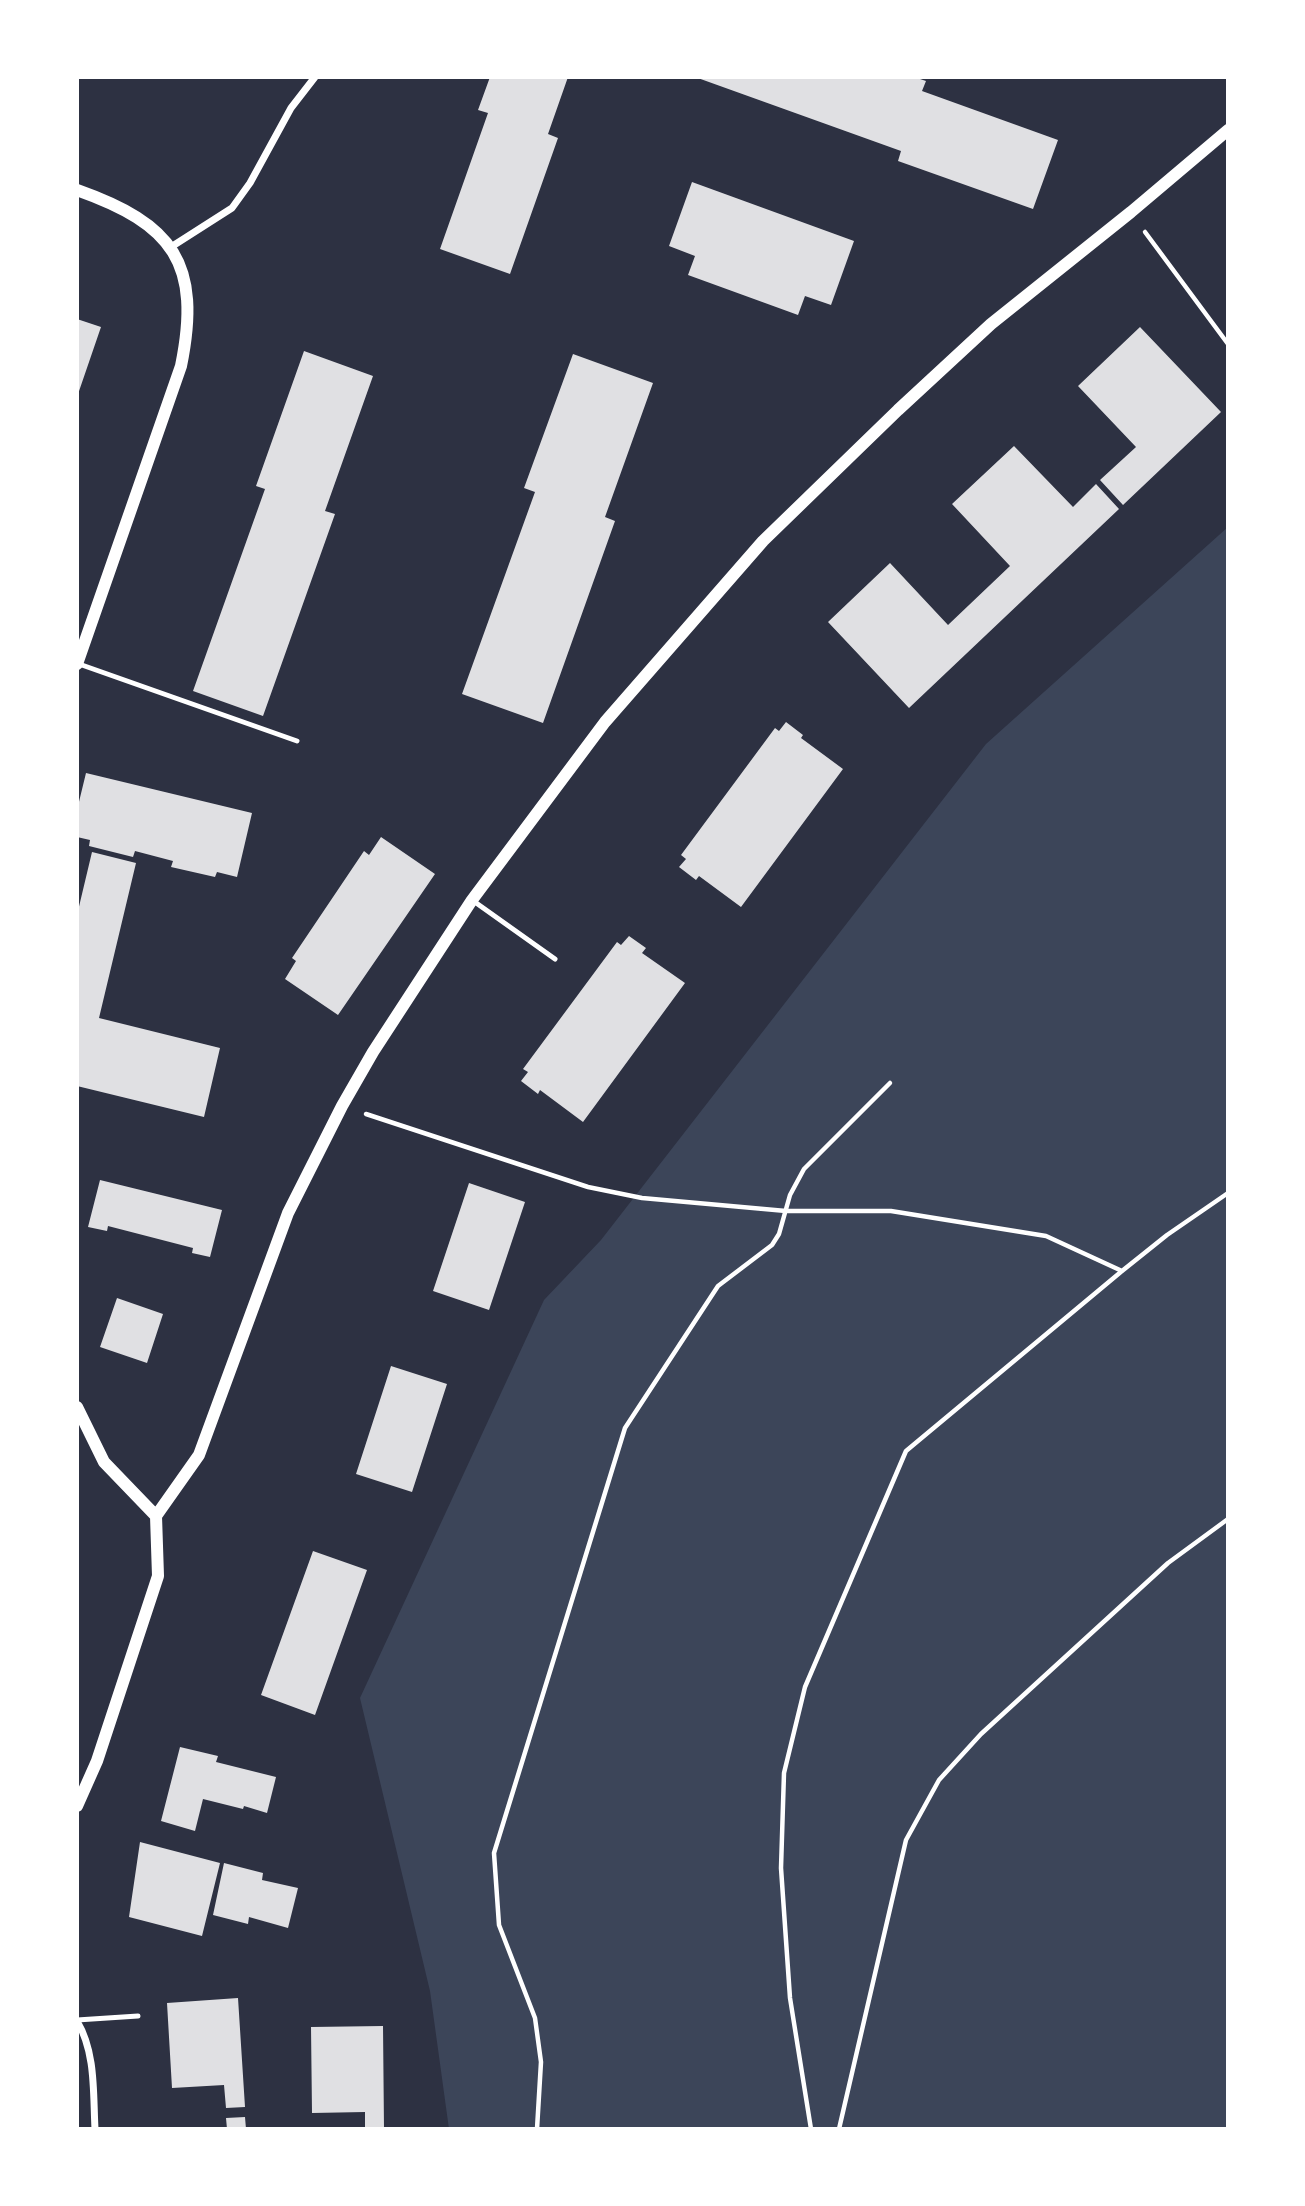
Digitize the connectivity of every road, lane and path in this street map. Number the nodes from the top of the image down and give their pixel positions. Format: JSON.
{"nodes":[{"id":1,"x":315,"y":77,"type":"edge"},
{"id":2,"x":1228,"y":130,"type":"edge"},
{"id":3,"x":77,"y":190,"type":"edge"},
{"id":4,"x":1131,"y":212,"type":"junction"},
{"id":5,"x":171,"y":247,"type":"junction"},
{"id":6,"x":1228,"y":344,"type":"edge"},
{"id":7,"x":77,"y":664,"type":"edge"},
{"id":8,"x":297,"y":741,"type":"dead end"},
{"id":9,"x":472,"y":900,"type":"junction"},
{"id":10,"x":555,"y":959,"type":"dead end"},
{"id":11,"x":890,"y":1083,"type":"dead end"},
{"id":12,"x":342,"y":1106,"type":"junction"},
{"id":13,"x":1228,"y":1193,"type":"edge"},
{"id":14,"x":786,"y":1211,"type":"junction"},
{"id":15,"x":1122,"y":1271,"type":"junction"},
{"id":16,"x":77,"y":1407,"type":"edge"},
{"id":17,"x":156,"y":1516,"type":"junction"},
{"id":18,"x":1228,"y":1519,"type":"edge"},
{"id":19,"x":77,"y":1806,"type":"edge"},
{"id":20,"x":138,"y":2016,"type":"dead end"},
{"id":21,"x":77,"y":2020,"type":"edge"},
{"id":22,"x":95,"y":2129,"type":"edge"},
{"id":23,"x":537,"y":2129,"type":"edge"},
{"id":24,"x":811,"y":2129,"type":"edge"},
{"id":25,"x":839,"y":2129,"type":"edge"}],
"edges":[{"from":1,"to":5,"type":"street"},
{"from":2,"to":4,"type":"street"},
{"from":3,"to":5,"type":"street"},
{"from":4,"to":6,"type":"path"},
{"from":4,"to":9,"type":"street"},
{"from":5,"to":7,"type":"street"},
{"from":7,"to":8,"type":"lane"},
{"from":9,"to":10,"type":"lane"},
{"from":9,"to":12,"type":"street"},
{"from":11,"to":14,"type":"path"},
{"from":12,"to":14,"type":"path"},
{"from":12,"to":17,"type":"street"},
{"from":13,"to":15,"type":"path"},
{"from":14,"to":15,"type":"path"},
{"from":14,"to":23,"type":"path"},
{"from":15,"to":24,"type":"path"},
{"from":16,"to":17,"type":"street"},
{"from":17,"to":19,"type":"street"},
{"from":18,"to":25,"type":"path"},
{"from":20,"to":21,"type":"lane"},
{"from":21,"to":22,"type":"street"}]}
